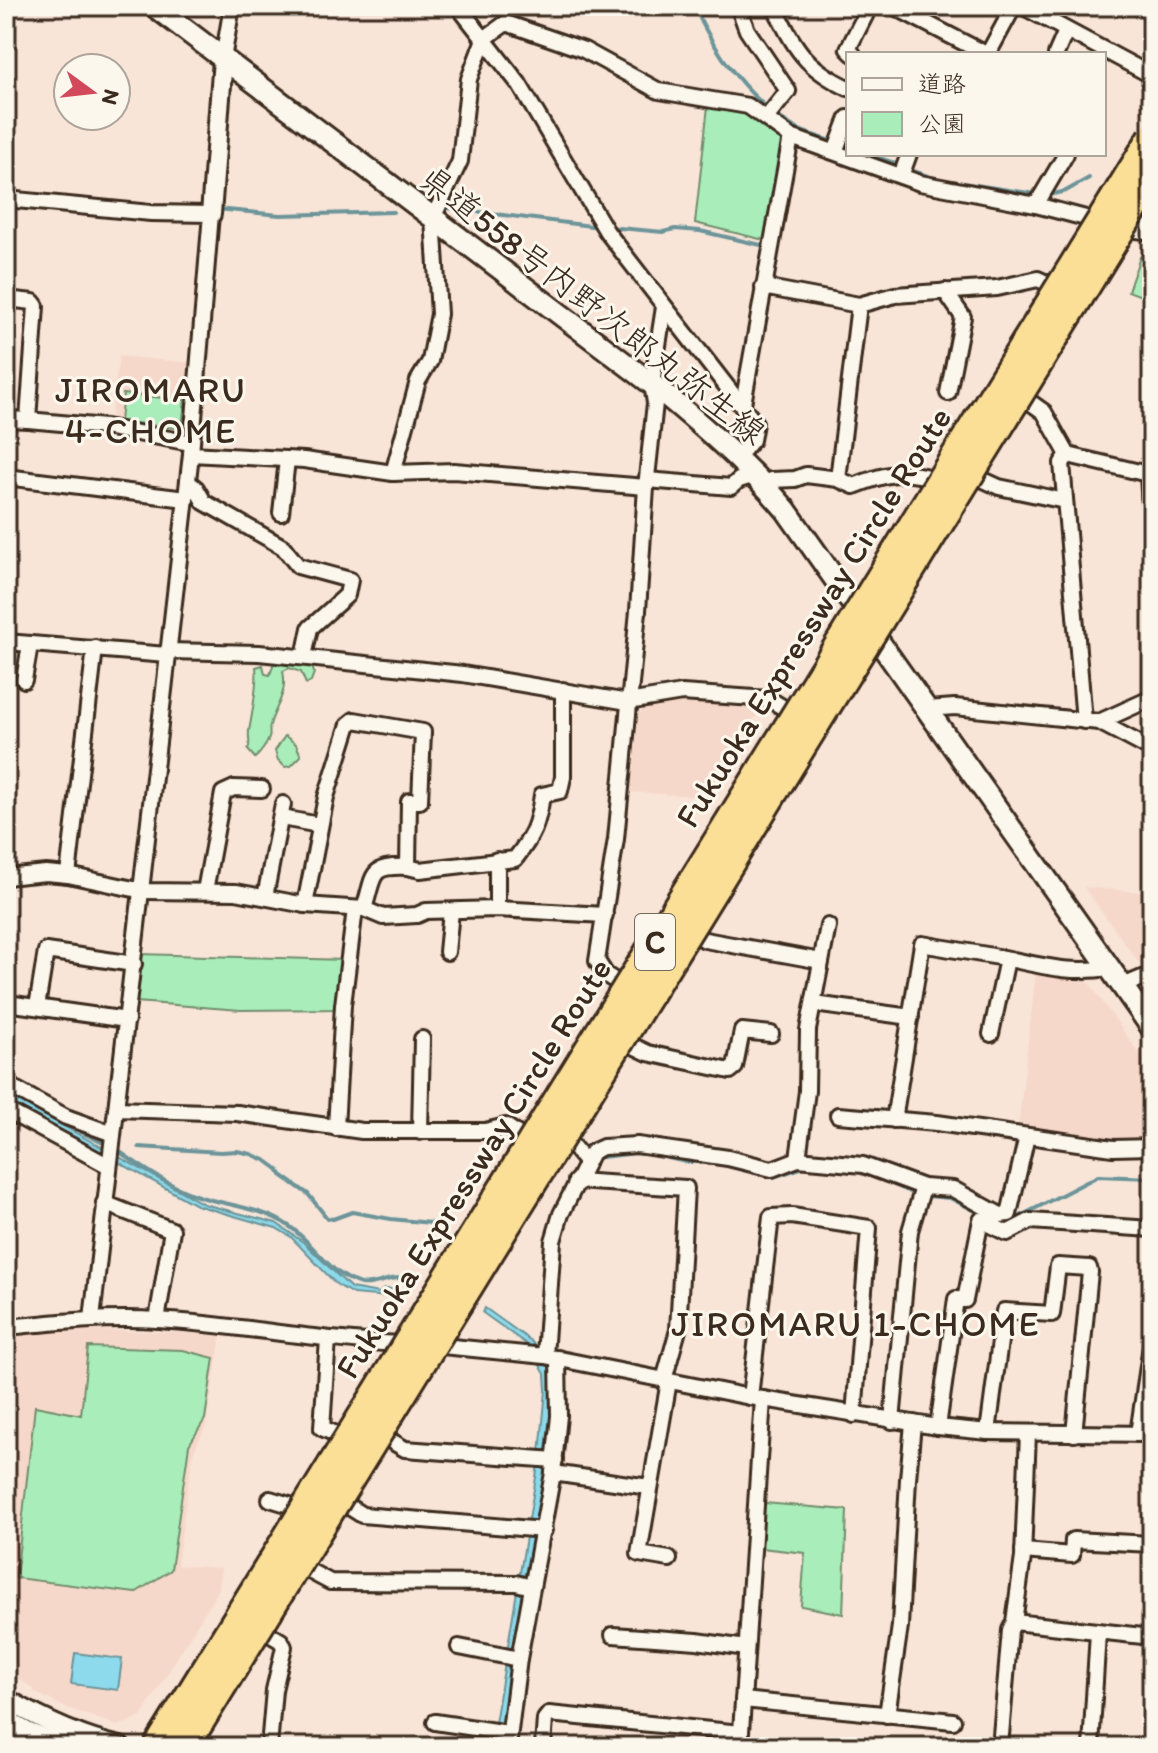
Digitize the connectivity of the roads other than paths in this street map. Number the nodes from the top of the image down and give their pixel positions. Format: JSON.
{"nodes":[{"id":1,"x":154,"y":6,"type":"edge"},
{"id":2,"x":232,"y":6,"type":"edge"},
{"id":3,"x":458,"y":6,"type":"edge"},
{"id":4,"x":738,"y":6,"type":"edge"},
{"id":5,"x":774,"y":6,"type":"edge"},
{"id":6,"x":870,"y":6,"type":"edge"},
{"id":7,"x":893,"y":6,"type":"edge"},
{"id":8,"x":1014,"y":6,"type":"edge"},
{"id":9,"x":1022,"y":6,"type":"edge"},
{"id":10,"x":1066,"y":31,"type":"junction"},
{"id":11,"x":484,"y":39,"type":"junction"},
{"id":12,"x":851,"y":52,"type":"edge"},
{"id":13,"x":983,"y":52,"type":"edge"},
{"id":14,"x":988,"y":52,"type":"edge"},
{"id":15,"x":1057,"y":52,"type":"edge"},
{"id":16,"x":223,"y":59,"type":"junction"},
{"id":17,"x":1152,"y":65,"type":"edge"},
{"id":18,"x":846,"y":87,"type":"edge"},
{"id":19,"x":772,"y":112,"type":"junction"},
{"id":20,"x":846,"y":123,"type":"edge"},
{"id":21,"x":791,"y":137,"type":"junction"},
{"id":22,"x":1152,"y":137,"type":"edge"},
{"id":23,"x":835,"y":152,"type":"junction"},
{"id":24,"x":1065,"y":156,"type":"edge"},
{"id":25,"x":907,"y":157,"type":"edge"},
{"id":26,"x":901,"y":176,"type":"junction"},
{"id":27,"x":1152,"y":180,"type":"edge"},
{"id":28,"x":6,"y":199,"type":"edge"},
{"id":29,"x":1036,"y":205,"type":"junction"},
{"id":30,"x":211,"y":209,"type":"junction"},
{"id":31,"x":433,"y":218,"type":"junction"},
{"id":32,"x":1097,"y":221,"type":"joint"},
{"id":33,"x":1152,"y":230,"type":"edge"},
{"id":34,"x":763,"y":287,"type":"junction"},
{"id":35,"x":1055,"y":287,"type":"dead end"},
{"id":36,"x":945,"y":291,"type":"junction"},
{"id":37,"x":6,"y":299,"type":"edge"},
{"id":38,"x":859,"y":305,"type":"junction"},
{"id":39,"x":664,"y":307,"type":"junction"},
{"id":40,"x":652,"y":384,"type":"junction"},
{"id":41,"x":948,"y":393,"type":"dead end"},
{"id":42,"x":1023,"y":397,"type":"dead end"},
{"id":43,"x":743,"y":404,"type":"junction"},
{"id":44,"x":6,"y":419,"type":"edge"},
{"id":45,"x":28,"y":420,"type":"junction"},
{"id":46,"x":191,"y":448,"type":"junction"},
{"id":47,"x":1068,"y":455,"type":"junction"},
{"id":48,"x":737,"y":458,"type":"junction"},
{"id":49,"x":287,"y":460,"type":"junction"},
{"id":50,"x":393,"y":473,"type":"junction"},
{"id":51,"x":1150,"y":475,"type":"edge"},
{"id":52,"x":975,"y":476,"type":"dead end"},
{"id":53,"x":6,"y":477,"type":"edge"},
{"id":54,"x":838,"y":479,"type":"junction"},
{"id":55,"x":936,"y":479,"type":"dead end"},
{"id":56,"x":760,"y":480,"type":"junction"},
{"id":57,"x":188,"y":482,"type":"junction"},
{"id":58,"x":646,"y":483,"type":"junction"},
{"id":59,"x":186,"y":499,"type":"junction"},
{"id":60,"x":1065,"y":501,"type":"junction"},
{"id":61,"x":281,"y":513,"type":"dead end"},
{"id":62,"x":1152,"y":546,"type":"edge"},
{"id":63,"x":6,"y":642,"type":"edge"},
{"id":64,"x":30,"y":645,"type":"junction"},
{"id":65,"x":95,"y":648,"type":"junction"},
{"id":66,"x":167,"y":653,"type":"junction"},
{"id":67,"x":304,"y":657,"type":"junction"},
{"id":68,"x":24,"y":680,"type":"dead end"},
{"id":69,"x":563,"y":690,"type":"junction"},
{"id":70,"x":1152,"y":698,"type":"edge"},
{"id":71,"x":628,"y":702,"type":"junction"},
{"id":72,"x":927,"y":709,"type":"junction"},
{"id":73,"x":794,"y":714,"type":"dead end"},
{"id":74,"x":1084,"y":721,"type":"junction"},
{"id":75,"x":1099,"y":722,"type":"junction"},
{"id":76,"x":1152,"y":750,"type":"edge"},
{"id":77,"x":262,"y":789,"type":"dead end"},
{"id":78,"x":319,"y":825,"type":"junction"},
{"id":79,"x":497,"y":860,"type":"junction"},
{"id":80,"x":408,"y":867,"type":"junction"},
{"id":81,"x":68,"y":875,"type":"junction"},
{"id":82,"x":6,"y":877,"type":"edge"},
{"id":83,"x":143,"y":891,"type":"junction"},
{"id":84,"x":205,"y":891,"type":"junction"},
{"id":85,"x":265,"y":897,"type":"junction"},
{"id":86,"x":305,"y":905,"type":"junction"},
{"id":87,"x":359,"y":909,"type":"junction"},
{"id":88,"x":497,"y":909,"type":"junction"},
{"id":89,"x":451,"y":911,"type":"junction"},
{"id":90,"x":605,"y":915,"type":"junction"},
{"id":91,"x":828,"y":926,"type":"dead end"},
{"id":92,"x":691,"y":932,"type":"dead end"},
{"id":93,"x":447,"y":952,"type":"dead end"},
{"id":94,"x":1007,"y":959,"type":"junction"},
{"id":95,"x":821,"y":961,"type":"junction"},
{"id":96,"x":134,"y":964,"type":"junction"},
{"id":97,"x":1110,"y":968,"type":"junction"},
{"id":98,"x":1152,"y":979,"type":"edge"},
{"id":99,"x":1123,"y":986,"type":"junction"},
{"id":100,"x":625,"y":987,"type":"dead end"},
{"id":101,"x":14,"y":1004,"type":"dead end"},
{"id":102,"x":814,"y":1004,"type":"junction"},
{"id":103,"x":37,"y":1007,"type":"junction"},
{"id":104,"x":911,"y":1017,"type":"junction"},
{"id":105,"x":127,"y":1020,"type":"junction"},
{"id":106,"x":1152,"y":1028,"type":"edge"},
{"id":107,"x":771,"y":1034,"type":"dead end"},
{"id":108,"x":991,"y":1034,"type":"dead end"},
{"id":109,"x":422,"y":1039,"type":"dead end"},
{"id":110,"x":623,"y":1041,"type":"dead end"},
{"id":111,"x":6,"y":1084,"type":"edge"},
{"id":112,"x":116,"y":1109,"type":"junction"},
{"id":113,"x":6,"y":1110,"type":"edge"},
{"id":114,"x":838,"y":1115,"type":"dead end"},
{"id":115,"x":894,"y":1120,"type":"junction"},
{"id":116,"x":336,"y":1128,"type":"junction"},
{"id":117,"x":420,"y":1132,"type":"junction"},
{"id":118,"x":113,"y":1134,"type":"junction"},
{"id":119,"x":564,"y":1136,"type":"dead end"},
{"id":120,"x":1027,"y":1136,"type":"junction"},
{"id":121,"x":529,"y":1142,"type":"dead end"},
{"id":122,"x":1152,"y":1147,"type":"edge"},
{"id":123,"x":798,"y":1159,"type":"junction"},
{"id":124,"x":586,"y":1162,"type":"junction"},
{"id":125,"x":109,"y":1166,"type":"junction"},
{"id":126,"x":576,"y":1181,"type":"junction"},
{"id":127,"x":921,"y":1193,"type":"junction"},
{"id":128,"x":104,"y":1203,"type":"junction"},
{"id":129,"x":1152,"y":1229,"type":"edge"},
{"id":130,"x":92,"y":1319,"type":"junction"},
{"id":131,"x":157,"y":1320,"type":"junction"},
{"id":132,"x":6,"y":1327,"type":"edge"},
{"id":133,"x":328,"y":1339,"type":"junction"},
{"id":134,"x":1152,"y":1339,"type":"edge"},
{"id":135,"x":551,"y":1357,"type":"junction"},
{"id":136,"x":666,"y":1380,"type":"junction"},
{"id":137,"x":756,"y":1398,"type":"junction"},
{"id":138,"x":854,"y":1415,"type":"junction"},
{"id":139,"x":892,"y":1421,"type":"junction"},
{"id":140,"x":913,"y":1423,"type":"junction"},
{"id":141,"x":938,"y":1427,"type":"junction"},
{"id":142,"x":988,"y":1432,"type":"junction"},
{"id":143,"x":1028,"y":1433,"type":"junction"},
{"id":144,"x":1074,"y":1434,"type":"junction"},
{"id":145,"x":1145,"y":1434,"type":"edge"},
{"id":146,"x":381,"y":1435,"type":"dead end"},
{"id":147,"x":345,"y":1438,"type":"dead end"},
{"id":148,"x":553,"y":1464,"type":"junction"},
{"id":149,"x":649,"y":1487,"type":"junction"},
{"id":150,"x":270,"y":1499,"type":"dead end"},
{"id":151,"x":340,"y":1501,"type":"dead end"},
{"id":152,"x":300,"y":1508,"type":"dead end"},
{"id":153,"x":544,"y":1530,"type":"junction"},
{"id":154,"x":1152,"y":1544,"type":"edge"},
{"id":155,"x":1023,"y":1551,"type":"junction"},
{"id":156,"x":669,"y":1559,"type":"dead end"},
{"id":157,"x":300,"y":1566,"type":"dead end"},
{"id":158,"x":532,"y":1587,"type":"junction"},
{"id":159,"x":1014,"y":1622,"type":"junction"},
{"id":160,"x":261,"y":1629,"type":"dead end"},
{"id":161,"x":1098,"y":1632,"type":"junction"},
{"id":162,"x":613,"y":1635,"type":"dead end"},
{"id":163,"x":1152,"y":1637,"type":"edge"},
{"id":164,"x":459,"y":1647,"type":"dead end"},
{"id":165,"x":746,"y":1648,"type":"junction"},
{"id":166,"x":519,"y":1659,"type":"junction"},
{"id":167,"x":6,"y":1699,"type":"edge"},
{"id":168,"x":743,"y":1700,"type":"junction"},
{"id":169,"x":887,"y":1715,"type":"junction"},
{"id":170,"x":6,"y":1720,"type":"edge"},
{"id":171,"x":953,"y":1721,"type":"dead end"},
{"id":172,"x":435,"y":1722,"type":"dead end"},
{"id":173,"x":29,"y":1733,"type":"junction"},
{"id":174,"x":508,"y":1740,"type":"edge"},
{"id":175,"x":740,"y":1740,"type":"edge"},
{"id":176,"x":9,"y":1747,"type":"edge"},
{"id":177,"x":67,"y":1747,"type":"edge"},
{"id":178,"x":120,"y":1747,"type":"edge"},
{"id":179,"x":157,"y":1747,"type":"edge"},
{"id":180,"x":185,"y":1747,"type":"edge"},
{"id":181,"x":269,"y":1747,"type":"edge"},
{"id":182,"x":543,"y":1747,"type":"edge"},
{"id":183,"x":1000,"y":1747,"type":"edge"},
{"id":184,"x":1091,"y":1747,"type":"edge"}],
"edges":[{"from":1,"to":16,"type":"main road","name":"県道558号内野次郎丸弥生線"},
{"from":2,"to":16,"type":"street"},
{"from":3,"to":11,"type":"street"},
{"from":4,"to":19,"type":"street"},
{"from":5,"to":18,"type":"street"},
{"from":6,"to":12,"type":"street"},
{"from":7,"to":13,"type":"street"},
{"from":8,"to":14,"type":"street"},
{"from":9,"to":10,"type":"street"},
{"from":10,"to":15,"type":"street"},
{"from":10,"to":17,"type":"street"},
{"from":11,"to":19,"type":"street"},
{"from":11,"to":31,"type":"street"},
{"from":11,"to":39,"type":"street"},
{"from":16,"to":30,"type":"street"},
{"from":16,"to":31,"type":"main road","name":"県道558号内野次郎丸弥生線"},
{"from":19,"to":21,"type":"street"},
{"from":20,"to":23,"type":"street"},
{"from":21,"to":23,"type":"street"},
{"from":21,"to":34,"type":"street"},
{"from":22,"to":179,"type":"highway","name":"Fukuoka Expressway Circle Route","number":"C","bridge":true},
{"from":23,"to":26,"type":"street"},
{"from":24,"to":29,"type":"street"},
{"from":25,"to":26,"type":"street"},
{"from":26,"to":29,"type":"street"},
{"from":27,"to":180,"type":"highway","name":"Fukuoka Expressway Circle Route","number":"C","bridge":true},
{"from":28,"to":30,"type":"street"},
{"from":29,"to":32,"type":"street"},
{"from":30,"to":46,"type":"street"},
{"from":31,"to":40,"type":"main road","name":"県道558号内野次郎丸弥生線"},
{"from":31,"to":50,"type":"street"},
{"from":32,"to":33,"type":"street"},
{"from":34,"to":38,"type":"street"},
{"from":34,"to":43,"type":"street"},
{"from":35,"to":36,"type":"street"},
{"from":36,"to":38,"type":"street"},
{"from":36,"to":41,"type":"street"},
{"from":37,"to":45,"type":"street"},
{"from":38,"to":54,"type":"street"},
{"from":39,"to":40,"type":"street"},
{"from":39,"to":43,"type":"street"},
{"from":40,"to":48,"type":"main road","name":"県道558号内野次郎丸弥生線"},
{"from":40,"to":58,"type":"street"},
{"from":42,"to":47,"type":"street"},
{"from":43,"to":48,"type":"street"},
{"from":44,"to":45,"type":"street"},
{"from":45,"to":46,"type":"street"},
{"from":46,"to":49,"type":"street"},
{"from":46,"to":57,"type":"street"},
{"from":47,"to":51,"type":"street"},
{"from":47,"to":60,"type":"street"},
{"from":48,"to":56,"type":"main road","name":"県道558号内野次郎丸弥生線"},
{"from":49,"to":50,"type":"street"},
{"from":49,"to":61,"type":"street"},
{"from":50,"to":58,"type":"street"},
{"from":51,"to":62,"type":"street"},
{"from":52,"to":60,"type":"street"},
{"from":53,"to":59,"type":"street"},
{"from":54,"to":55,"type":"street"},
{"from":54,"to":56,"type":"street"},
{"from":56,"to":58,"type":"street"},
{"from":56,"to":72,"type":"main road","name":"県道558号内野次郎丸弥生線"},
{"from":57,"to":59,"type":"street"},
{"from":57,"to":67,"type":"street"},
{"from":58,"to":71,"type":"street"},
{"from":59,"to":66,"type":"street"},
{"from":60,"to":74,"type":"street"},
{"from":63,"to":64,"type":"street"},
{"from":64,"to":65,"type":"street"},
{"from":64,"to":68,"type":"street"},
{"from":65,"to":66,"type":"street"},
{"from":65,"to":81,"type":"street"},
{"from":66,"to":67,"type":"street"},
{"from":66,"to":83,"type":"street"},
{"from":67,"to":69,"type":"street"},
{"from":69,"to":71,"type":"street"},
{"from":69,"to":79,"type":"street"},
{"from":70,"to":75,"type":"street"},
{"from":71,"to":73,"type":"street"},
{"from":71,"to":90,"type":"street"},
{"from":72,"to":74,"type":"street"},
{"from":72,"to":97,"type":"main road","name":"県道558号内野次郎丸弥生線"},
{"from":74,"to":75,"type":"street"},
{"from":75,"to":76,"type":"street"},
{"from":77,"to":84,"type":"street"},
{"from":78,"to":80,"type":"street"},
{"from":78,"to":85,"type":"street"},
{"from":78,"to":86,"type":"street"},
{"from":79,"to":80,"type":"street"},
{"from":79,"to":88,"type":"street"},
{"from":80,"to":87,"type":"street"},
{"from":81,"to":82,"type":"street"},
{"from":81,"to":83,"type":"street"},
{"from":83,"to":84,"type":"street"},
{"from":83,"to":96,"type":"street"},
{"from":84,"to":85,"type":"street"},
{"from":85,"to":86,"type":"street"},
{"from":86,"to":87,"type":"street"},
{"from":87,"to":89,"type":"street"},
{"from":87,"to":116,"type":"street"},
{"from":88,"to":89,"type":"street"},
{"from":88,"to":90,"type":"street"},
{"from":89,"to":93,"type":"street"},
{"from":90,"to":100,"type":"street"},
{"from":91,"to":95,"type":"street"},
{"from":92,"to":95,"type":"street"},
{"from":94,"to":97,"type":"street"},
{"from":94,"to":104,"type":"street"},
{"from":94,"to":108,"type":"street"},
{"from":95,"to":102,"type":"street"},
{"from":96,"to":103,"type":"street"},
{"from":96,"to":105,"type":"street"},
{"from":97,"to":99,"type":"main road","name":"県道558号内野次郎丸弥生線"},
{"from":98,"to":99,"type":"street"},
{"from":99,"to":106,"type":"main road","name":"県道558号内野次郎丸弥生線"},
{"from":101,"to":103,"type":"street"},
{"from":102,"to":104,"type":"street"},
{"from":102,"to":123,"type":"street"},
{"from":103,"to":105,"type":"street"},
{"from":104,"to":115,"type":"street"},
{"from":105,"to":112,"type":"street"},
{"from":107,"to":110,"type":"street"},
{"from":109,"to":117,"type":"street"},
{"from":111,"to":118,"type":"street"},
{"from":112,"to":116,"type":"street"},
{"from":112,"to":118,"type":"street"},
{"from":113,"to":125,"type":"street"},
{"from":114,"to":115,"type":"street"},
{"from":115,"to":120,"type":"street"},
{"from":116,"to":117,"type":"street"},
{"from":117,"to":121,"type":"street"},
{"from":118,"to":125,"type":"street"},
{"from":119,"to":124,"type":"street"},
{"from":120,"to":122,"type":"street"},
{"from":120,"to":127,"type":"street"},
{"from":123,"to":124,"type":"street"},
{"from":123,"to":127,"type":"street"},
{"from":124,"to":126,"type":"street"},
{"from":125,"to":128,"type":"street"},
{"from":126,"to":135,"type":"street"},
{"from":126,"to":136,"type":"street"},
{"from":127,"to":139,"type":"street"},
{"from":128,"to":130,"type":"street"},
{"from":128,"to":131,"type":"street"},
{"from":129,"to":141,"type":"street"},
{"from":130,"to":131,"type":"street"},
{"from":130,"to":132,"type":"street"},
{"from":131,"to":133,"type":"street"},
{"from":133,"to":135,"type":"street"},
{"from":133,"to":147,"type":"street"},
{"from":134,"to":145,"type":"street"},
{"from":135,"to":136,"type":"street"},
{"from":135,"to":148,"type":"street"},
{"from":136,"to":137,"type":"street"},
{"from":136,"to":149,"type":"street"},
{"from":137,"to":138,"type":"street"},
{"from":137,"to":138,"type":"street"},
{"from":137,"to":165,"type":"street"},
{"from":138,"to":139,"type":"street"},
{"from":139,"to":140,"type":"street"},
{"from":140,"to":141,"type":"street"},
{"from":140,"to":169,"type":"street"},
{"from":141,"to":142,"type":"street"},
{"from":142,"to":143,"type":"street"},
{"from":142,"to":144,"type":"street"},
{"from":143,"to":144,"type":"street"},
{"from":143,"to":155,"type":"street"},
{"from":144,"to":145,"type":"street"},
{"from":146,"to":148,"type":"street"},
{"from":148,"to":149,"type":"street"},
{"from":148,"to":153,"type":"street"},
{"from":149,"to":156,"type":"street"},
{"from":150,"to":152,"type":"street"},
{"from":151,"to":153,"type":"street"},
{"from":153,"to":158,"type":"street"},
{"from":154,"to":155,"type":"street"},
{"from":155,"to":159,"type":"street"},
{"from":157,"to":158,"type":"street"},
{"from":158,"to":166,"type":"street"},
{"from":159,"to":161,"type":"street"},
{"from":159,"to":183,"type":"street"},
{"from":160,"to":181,"type":"street"},
{"from":161,"to":163,"type":"street"},
{"from":161,"to":184,"type":"street"},
{"from":162,"to":165,"type":"street"},
{"from":164,"to":166,"type":"street"},
{"from":165,"to":168,"type":"street"},
{"from":166,"to":174,"type":"street"},
{"from":167,"to":178,"type":"street"},
{"from":168,"to":169,"type":"street"},
{"from":168,"to":175,"type":"street"},
{"from":169,"to":171,"type":"street"},
{"from":170,"to":173,"type":"street"},
{"from":172,"to":174,"type":"street"},
{"from":173,"to":176,"type":"street"},
{"from":173,"to":177,"type":"street"},
{"from":175,"to":182,"type":"street"}]}
